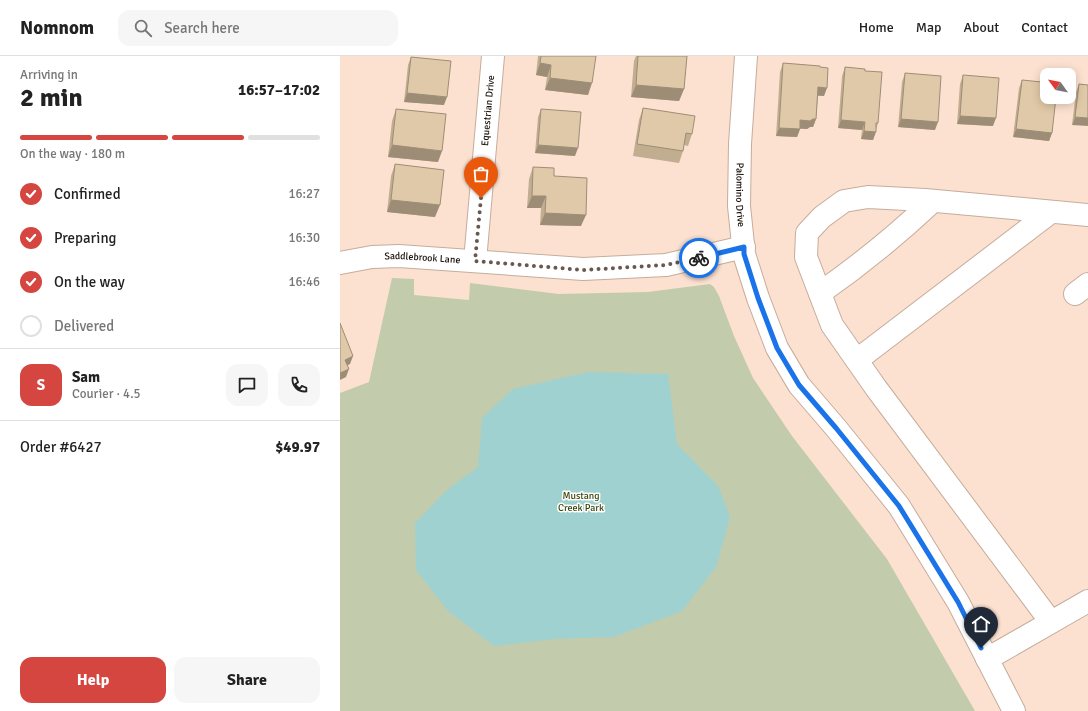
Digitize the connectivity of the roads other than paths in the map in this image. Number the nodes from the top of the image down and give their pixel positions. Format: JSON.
{"nodes":[{"id":1,"x":493,"y":56,"type":"edge"},
{"id":2,"x":746,"y":56,"type":"edge"},
{"id":3,"x":933,"y":201,"type":"junction"},
{"id":4,"x":1050,"y":212,"type":"junction"},
{"id":5,"x":1088,"y":215,"type":"edge"},
{"id":6,"x":744,"y":247,"type":"junction"},
{"id":7,"x":475,"y":261,"type":"junction"},
{"id":8,"x":340,"y":263,"type":"edge"},
{"id":9,"x":820,"y":293,"type":"junction"},
{"id":10,"x":857,"y":360,"type":"junction"},
{"id":11,"x":1088,"y":601,"type":"edge"},
{"id":12,"x":1051,"y":622,"type":"junction"},
{"id":13,"x":987,"y":659,"type":"junction"},
{"id":14,"x":1014,"y":711,"type":"edge"}],
"edges":[{"from":1,"to":7,"type":"street","name":"Equestrian Drive"},
{"from":2,"to":6,"type":"street","name":"Palomino Drive"},
{"from":3,"to":4,"type":"street"},
{"from":3,"to":9,"type":"street"},
{"from":3,"to":9,"type":"street"},
{"from":4,"to":5,"type":"street"},
{"from":4,"to":10,"type":"street"},
{"from":6,"to":7,"type":"street","name":"Saddlebrook Lane"},
{"from":6,"to":13,"type":"street","name":"Palomino Drive"},
{"from":7,"to":8,"type":"street","name":"Saddlebrook Lane"},
{"from":9,"to":10,"type":"street"},
{"from":10,"to":12,"type":"street"},
{"from":11,"to":12,"type":"street"},
{"from":12,"to":13,"type":"street"},
{"from":13,"to":14,"type":"street","name":"Palomino Drive"}]}
